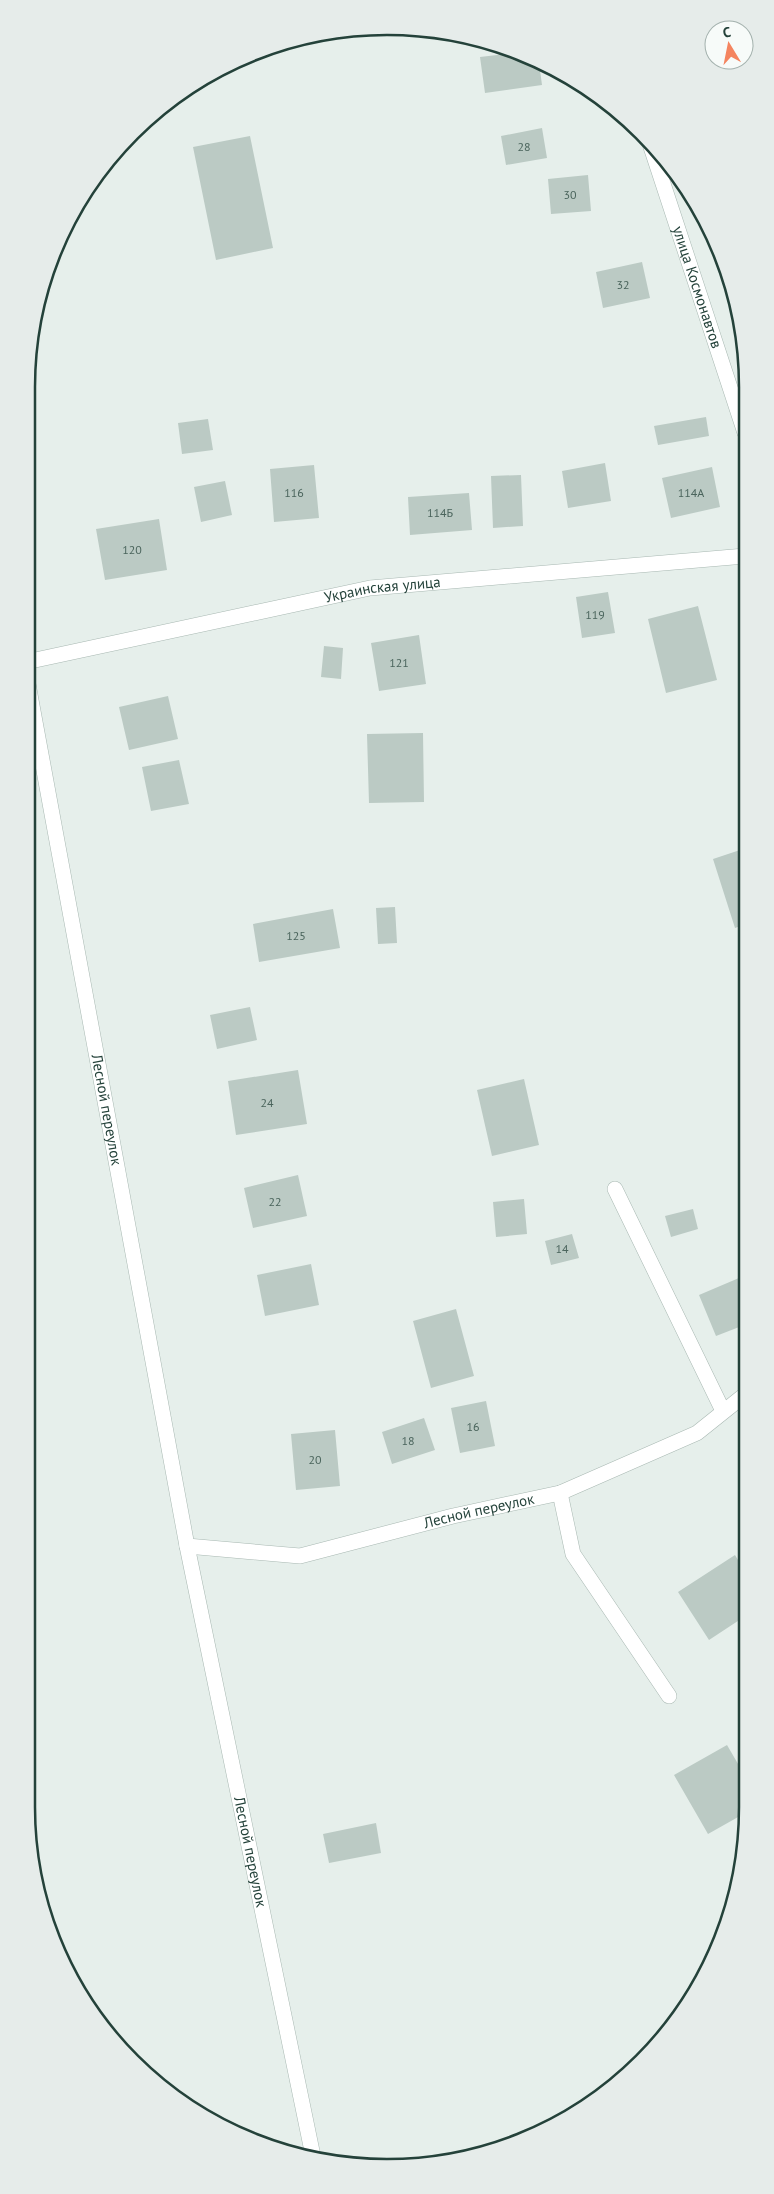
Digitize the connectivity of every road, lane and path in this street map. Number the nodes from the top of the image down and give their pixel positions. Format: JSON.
{"nodes":[{"id":1,"x":655,"y":159,"type":"edge"},
{"id":2,"x":739,"y":415,"type":"edge"},
{"id":3,"x":739,"y":557,"type":"edge"},
{"id":4,"x":35,"y":660,"type":"edge"},
{"id":5,"x":35,"y":722,"type":"edge"},
{"id":6,"x":615,"y":1189,"type":"dead end"},
{"id":7,"x":739,"y":1399,"type":"edge"},
{"id":8,"x":723,"y":1411,"type":"junction"},
{"id":9,"x":560,"y":1493,"type":"junction"},
{"id":10,"x":187,"y":1546,"type":"junction"},
{"id":11,"x":669,"y":1696,"type":"dead end"},
{"id":12,"x":312,"y":2151,"type":"edge"}],
"edges":[{"from":1,"to":2,"type":"street","name":"улица Космонавтов"},
{"from":3,"to":4,"type":"street","name":"Украинская улица"},
{"from":5,"to":10,"type":"street","name":"Лесной переулок"},
{"from":6,"to":8,"type":"street"},
{"from":7,"to":8,"type":"street","name":"Лесной переулок"},
{"from":8,"to":9,"type":"street","name":"Лесной переулок"},
{"from":9,"to":10,"type":"street","name":"Лесной переулок"},
{"from":9,"to":11,"type":"street"},
{"from":10,"to":12,"type":"street","name":"Лесной переулок"}]}
